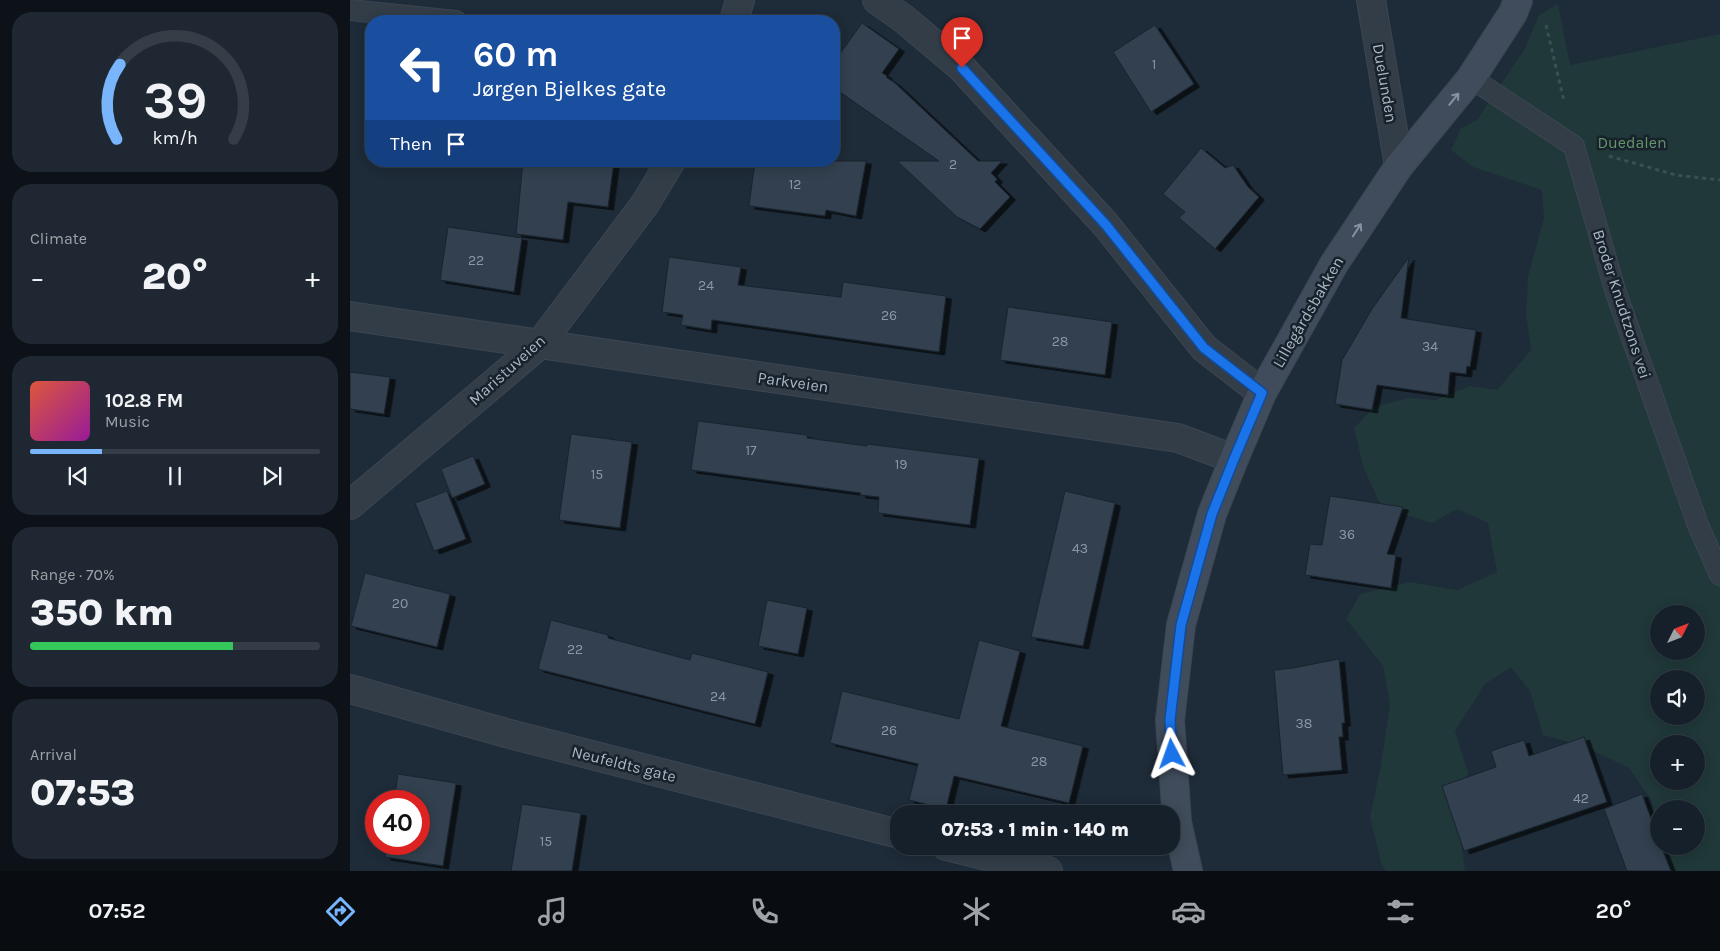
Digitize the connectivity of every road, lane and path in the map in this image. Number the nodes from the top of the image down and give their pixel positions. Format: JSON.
{"nodes":[{"id":1,"x":740,"y":0,"type":"edge"},
{"id":2,"x":877,"y":0,"type":"edge"},
{"id":3,"x":1371,"y":0,"type":"edge"},
{"id":4,"x":1518,"y":0,"type":"edge"},
{"id":5,"x":350,"y":10,"type":"edge"},
{"id":6,"x":398,"y":15,"type":"edge"},
{"id":7,"x":736,"y":15,"type":"edge"},
{"id":8,"x":1545,"y":20,"type":"dead end"},
{"id":9,"x":1471,"y":78,"type":"junction"},
{"id":10,"x":1574,"y":146,"type":"junction"},
{"id":11,"x":1399,"y":166,"type":"junction"},
{"id":12,"x":667,"y":167,"type":"edge"},
{"id":13,"x":1720,"y":180,"type":"edge"},
{"id":14,"x":350,"y":316,"type":"edge"},
{"id":15,"x":540,"y":345,"type":"junction"},
{"id":16,"x":1262,"y":393,"type":"junction"},
{"id":17,"x":1234,"y":459,"type":"junction"},
{"id":18,"x":350,"y":504,"type":"edge"},
{"id":19,"x":1720,"y":575,"type":"edge"},
{"id":20,"x":350,"y":690,"type":"edge"},
{"id":21,"x":890,"y":832,"type":"edge"},
{"id":22,"x":983,"y":855,"type":"edge"},
{"id":23,"x":1048,"y":871,"type":"edge"},
{"id":24,"x":1188,"y":871,"type":"edge"}],
"edges":[{"from":1,"to":7,"type":"street"},
{"from":2,"to":16,"type":"street"},
{"from":3,"to":11,"type":"street","name":"Duelunden"},
{"from":4,"to":9,"type":"street","name":"Lillegårdsbakken"},
{"from":5,"to":6,"type":"lane"},
{"from":8,"to":10,"type":"path"},
{"from":9,"to":10,"type":"lane"},
{"from":11,"to":9,"type":"street","name":"Lillegårdsbakken","one_way":true},
{"from":10,"to":13,"type":"path"},
{"from":10,"to":19,"type":"lane","name":"Broder Knudtzons vei"},
{"from":16,"to":11,"type":"street","name":"Lillegårdsbakken","one_way":true},
{"from":12,"to":15,"type":"street","name":"Maristuveien"},
{"from":14,"to":15,"type":"street","name":"Parkveien"},
{"from":15,"to":17,"type":"street","name":"Parkveien"},
{"from":15,"to":18,"type":"street","name":"Maristuveien"},
{"from":16,"to":17,"type":"street","name":"Lillegårdsbakken"},
{"from":17,"to":24,"type":"street","name":"Lillegårdsbakken"},
{"from":20,"to":21,"type":"street","name":"Neufeldts gate"},
{"from":22,"to":23,"type":"street"}]}
